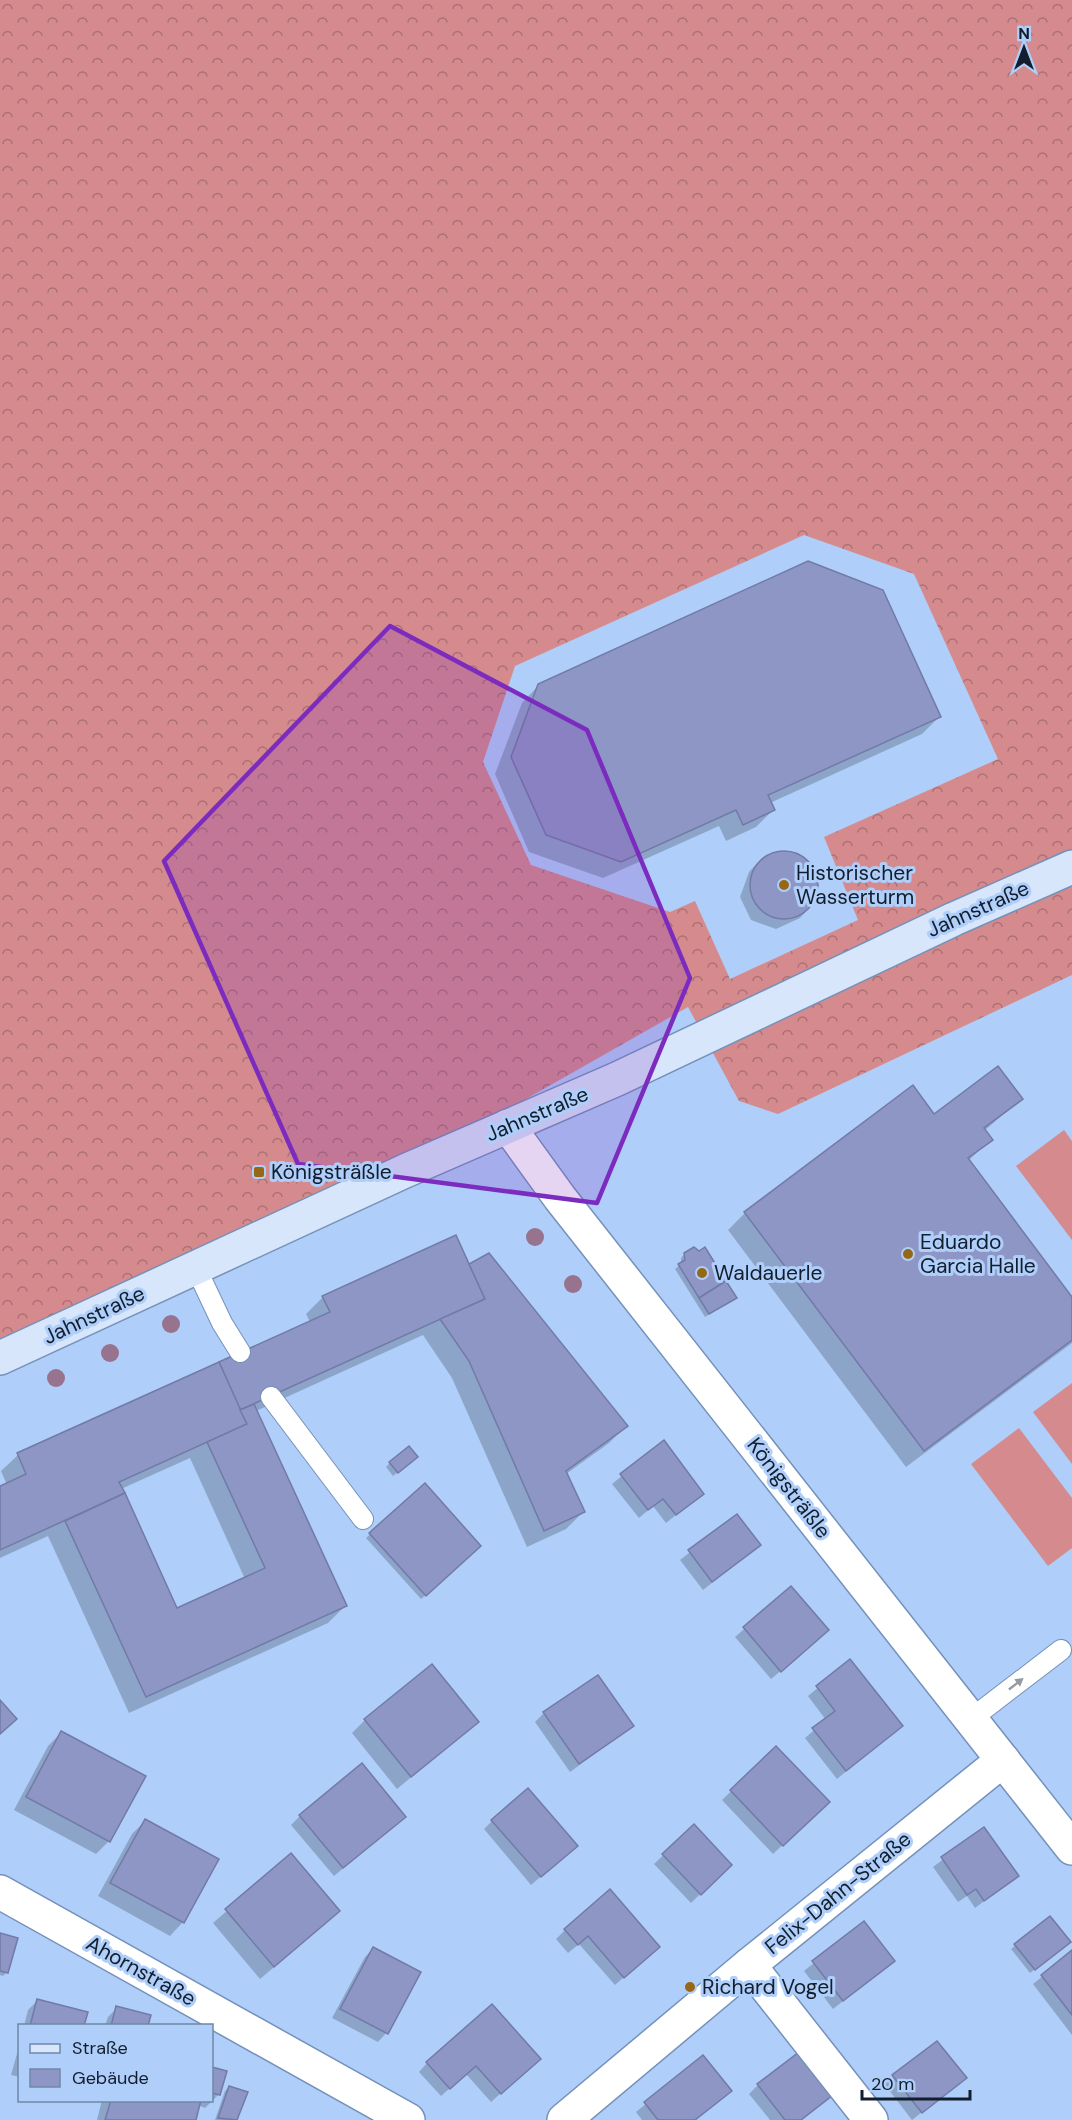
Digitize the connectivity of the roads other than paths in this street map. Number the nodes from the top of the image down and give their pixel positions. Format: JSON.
{"nodes":[{"id":1,"x":1072,"y":867,"type":"edge"},
{"id":2,"x":508,"y":1126,"type":"junction"},
{"id":3,"x":195,"y":1268,"type":"junction"},
{"id":4,"x":240,"y":1352,"type":"dead end"},
{"id":5,"x":0,"y":1358,"type":"edge"},
{"id":6,"x":271,"y":1397,"type":"dead end"},
{"id":7,"x":363,"y":1520,"type":"dead end"},
{"id":8,"x":1061,"y":1650,"type":"dead end"},
{"id":9,"x":971,"y":1719,"type":"junction"},
{"id":10,"x":1003,"y":1760,"type":"junction"},
{"id":11,"x":1072,"y":1848,"type":"edge"},
{"id":12,"x":0,"y":1892,"type":"edge"},
{"id":13,"x":749,"y":1965,"type":"junction"},
{"id":14,"x":408,"y":2120,"type":"edge"},
{"id":15,"x":564,"y":2120,"type":"edge"},
{"id":16,"x":871,"y":2120,"type":"edge"}],
"edges":[{"from":1,"to":2,"type":"main road","name":"Jahnstraße"},
{"from":2,"to":3,"type":"main road","name":"Jahnstraße"},
{"from":2,"to":9,"type":"street","name":"Königsträßle"},
{"from":3,"to":4,"type":"lane"},
{"from":3,"to":5,"type":"main road","name":"Jahnstraße"},
{"from":6,"to":7,"type":"lane"},
{"from":9,"to":8,"type":"lane","one_way":true},
{"from":9,"to":10,"type":"street","name":"Königsträßle"},
{"from":10,"to":11,"type":"street","name":"Königsträßle"},
{"from":10,"to":13,"type":"street","name":"Felix-Dahn-Straße"},
{"from":12,"to":14,"type":"street","name":"Ahornstraße"},
{"from":13,"to":15,"type":"street","name":"Felix-Dahn-Straße"},
{"from":13,"to":16,"type":"street"}]}
